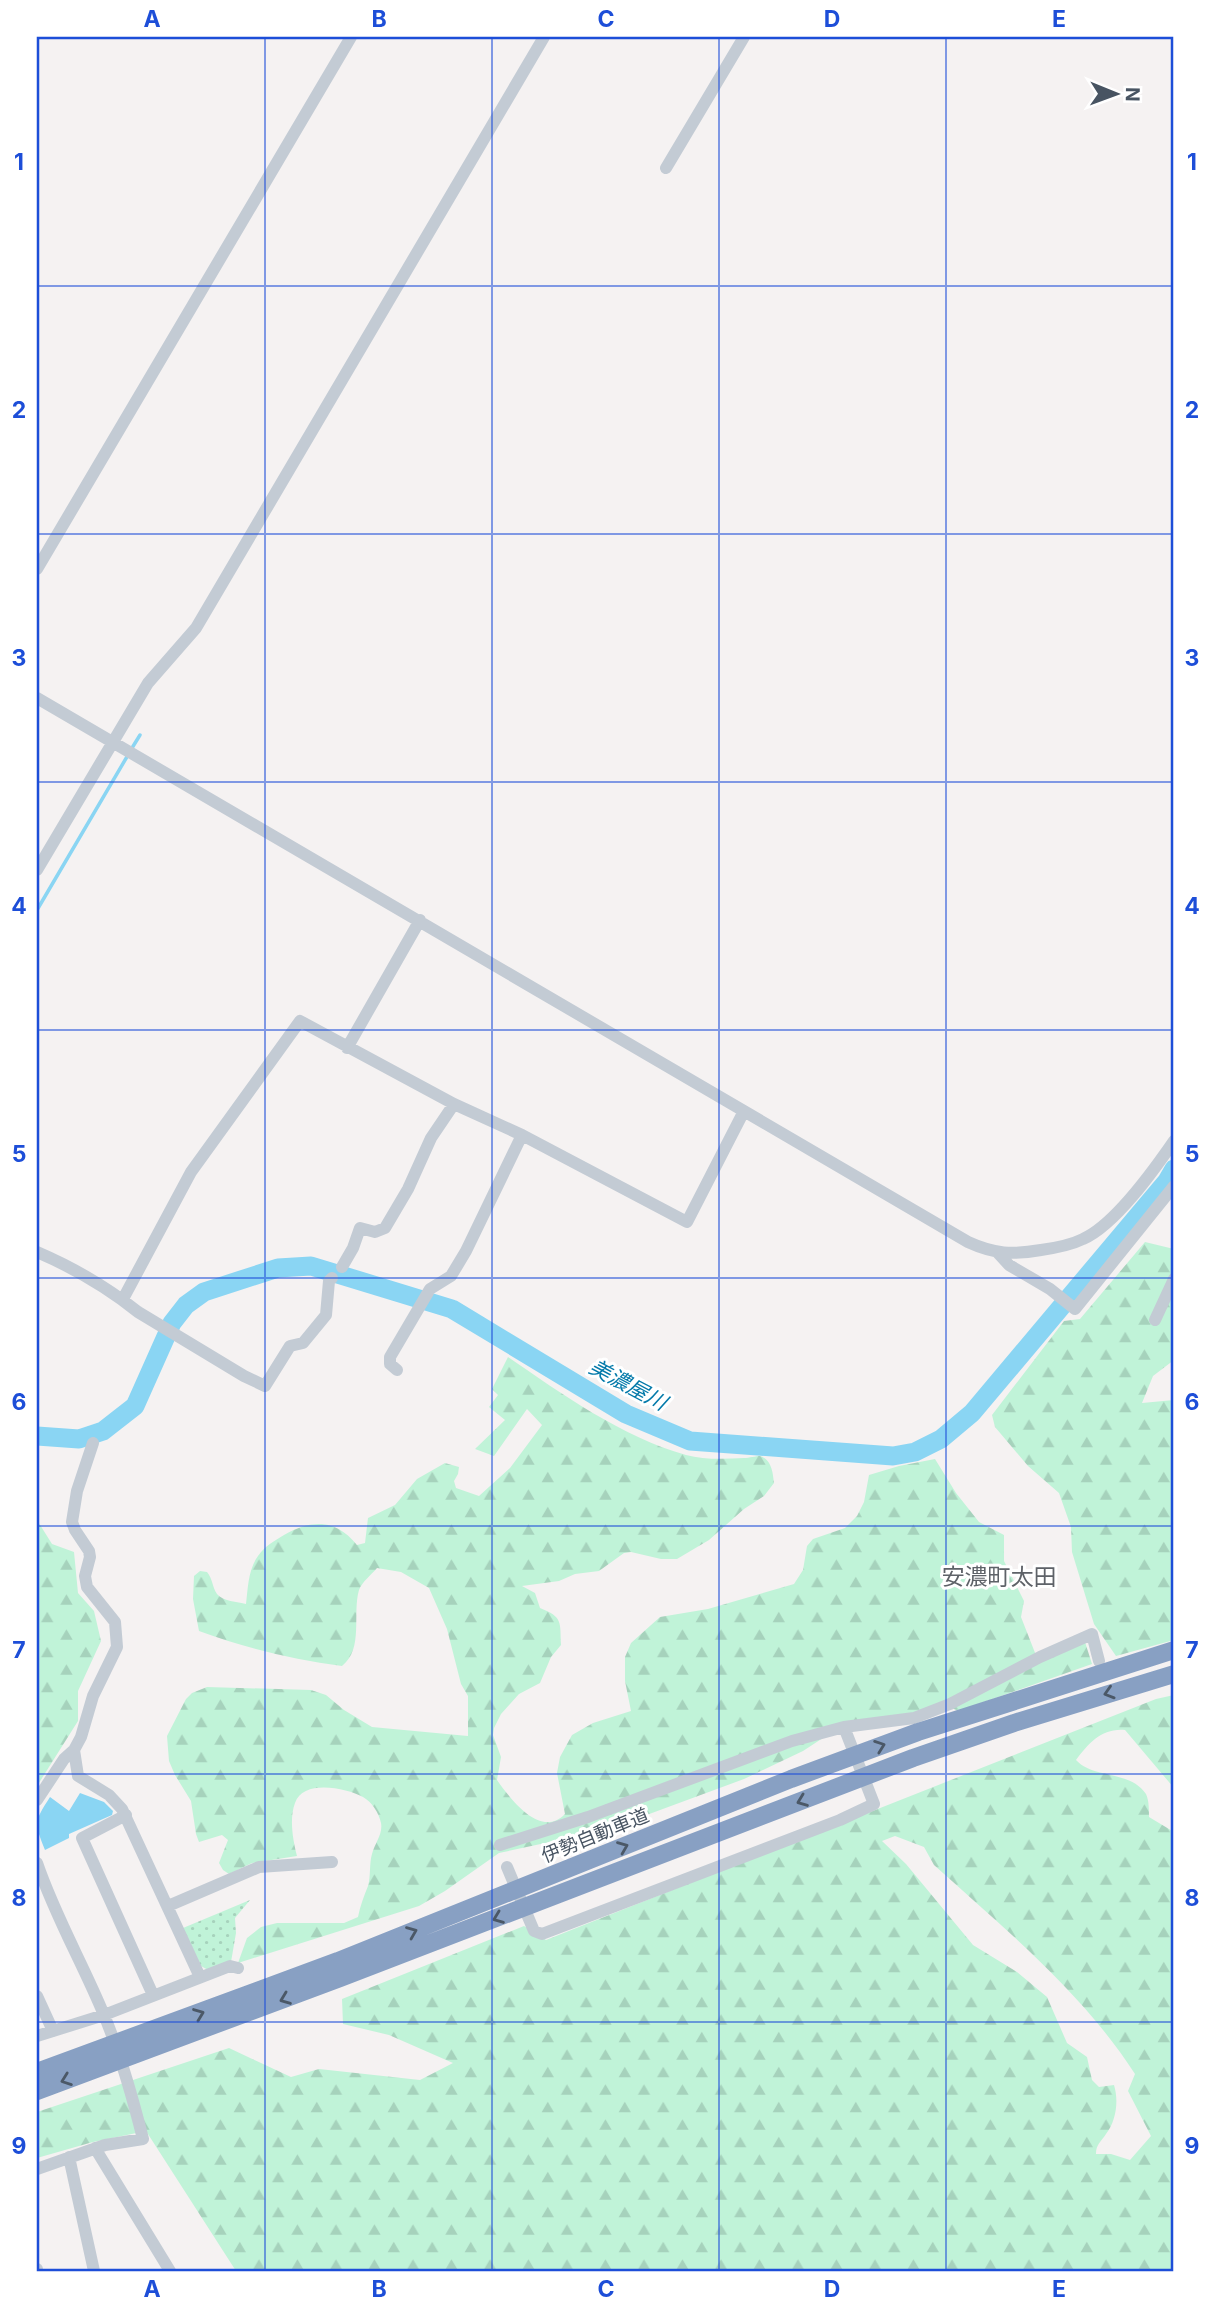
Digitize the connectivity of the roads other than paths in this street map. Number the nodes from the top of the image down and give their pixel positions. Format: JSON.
{"nodes":[{"id":1,"x":351,"y":37,"type":"edge"},
{"id":2,"x":544,"y":37,"type":"edge"},
{"id":3,"x":744,"y":37,"type":"edge"},
{"id":4,"x":666,"y":168,"type":"dead end"},
{"id":5,"x":37,"y":569,"type":"edge"},
{"id":6,"x":37,"y":698,"type":"edge"},
{"id":7,"x":112,"y":743,"type":"junction"},
{"id":8,"x":37,"y":870,"type":"edge"},
{"id":9,"x":420,"y":920,"type":"junction"},
{"id":10,"x":347,"y":1048,"type":"junction"},
{"id":11,"x":454,"y":1104,"type":"junction"},
{"id":12,"x":744,"y":1111,"type":"junction"},
{"id":13,"x":522,"y":1135,"type":"junction"},
{"id":14,"x":1174,"y":1141,"type":"edge"},
{"id":15,"x":1174,"y":1186,"type":"edge"},
{"id":16,"x":37,"y":1252,"type":"edge"},
{"id":17,"x":998,"y":1253,"type":"junction"},
{"id":18,"x":342,"y":1267,"type":"dead end"},
{"id":19,"x":332,"y":1278,"type":"dead end"},
{"id":20,"x":1174,"y":1279,"type":"edge"},
{"id":21,"x":123,"y":1299,"type":"junction"},
{"id":22,"x":1155,"y":1320,"type":"dead end"},
{"id":23,"x":397,"y":1370,"type":"dead end"},
{"id":24,"x":93,"y":1443,"type":"dead end"},
{"id":25,"x":1174,"y":1650,"type":"edge"},
{"id":26,"x":1099,"y":1661,"type":"dead end"},
{"id":27,"x":1174,"y":1674,"type":"edge"},
{"id":28,"x":844,"y":1727,"type":"junction"},
{"id":29,"x":74,"y":1750,"type":"junction"},
{"id":30,"x":37,"y":1800,"type":"edge"},
{"id":31,"x":126,"y":1815,"type":"junction"},
{"id":32,"x":500,"y":1845,"type":"dead end"},
{"id":33,"x":332,"y":1862,"type":"dead end"},
{"id":34,"x":37,"y":1863,"type":"edge"},
{"id":35,"x":507,"y":1867,"type":"dead end"},
{"id":36,"x":168,"y":1906,"type":"junction"},
{"id":37,"x":238,"y":1968,"type":"dead end"},
{"id":38,"x":201,"y":1977,"type":"junction"},
{"id":39,"x":153,"y":1995,"type":"junction"},
{"id":40,"x":37,"y":1996,"type":"edge"},
{"id":41,"x":104,"y":2015,"type":"junction"},
{"id":42,"x":53,"y":2031,"type":"junction"},
{"id":43,"x":37,"y":2036,"type":"edge"},
{"id":44,"x":138,"y":2045,"type":"junction"},
{"id":45,"x":94,"y":2062,"type":"junction"},
{"id":46,"x":37,"y":2072,"type":"edge"},
{"id":47,"x":37,"y":2091,"type":"edge"},
{"id":48,"x":95,"y":2148,"type":"junction"},
{"id":49,"x":69,"y":2157,"type":"junction"},
{"id":50,"x":37,"y":2169,"type":"edge"},
{"id":51,"x":94,"y":2271,"type":"edge"},
{"id":52,"x":170,"y":2271,"type":"edge"}],
"edges":[{"from":1,"to":5,"type":"street"},
{"from":2,"to":7,"type":"street"},
{"from":3,"to":4,"type":"street"},
{"from":6,"to":7,"type":"street"},
{"from":7,"to":8,"type":"street"},
{"from":7,"to":9,"type":"street"},
{"from":9,"to":10,"type":"street"},
{"from":9,"to":12,"type":"street"},
{"from":10,"to":11,"type":"street"},
{"from":10,"to":21,"type":"street"},
{"from":11,"to":13,"type":"street"},
{"from":11,"to":18,"type":"street"},
{"from":12,"to":13,"type":"street"},
{"from":12,"to":17,"type":"street"},
{"from":13,"to":23,"type":"street"},
{"from":14,"to":17,"type":"street"},
{"from":15,"to":17,"type":"street"},
{"from":16,"to":21,"type":"street"},
{"from":19,"to":21,"type":"street"},
{"from":20,"to":22,"type":"street"},
{"from":24,"to":29,"type":"street"},
{"from":44,"to":25,"type":"highway","name":"伊勢自動車道","one_way":true},
{"from":26,"to":28,"type":"street"},
{"from":27,"to":44,"type":"highway","name":"伊勢自動車道","one_way":true},
{"from":28,"to":32,"type":"street"},
{"from":28,"to":35,"type":"street"},
{"from":29,"to":30,"type":"street"},
{"from":29,"to":31,"type":"street"},
{"from":31,"to":36,"type":"street"},
{"from":31,"to":39,"type":"street"},
{"from":33,"to":36,"type":"street"},
{"from":34,"to":41,"type":"street"},
{"from":36,"to":38,"type":"street"},
{"from":37,"to":38,"type":"street"},
{"from":38,"to":39,"type":"street"},
{"from":39,"to":41,"type":"street"},
{"from":40,"to":42,"type":"street"},
{"from":41,"to":42,"type":"street"},
{"from":41,"to":48,"type":"street"},
{"from":42,"to":43,"type":"street"},
{"from":44,"to":45,"type":"highway","name":"伊勢自動車道"},
{"from":45,"to":46,"type":"highway","name":"伊勢自動車道"},
{"from":45,"to":47,"type":"highway","name":"伊勢自動車道","one_way":true},
{"from":48,"to":49,"type":"street"},
{"from":48,"to":52,"type":"street"},
{"from":49,"to":50,"type":"street"},
{"from":49,"to":51,"type":"street"}]}
